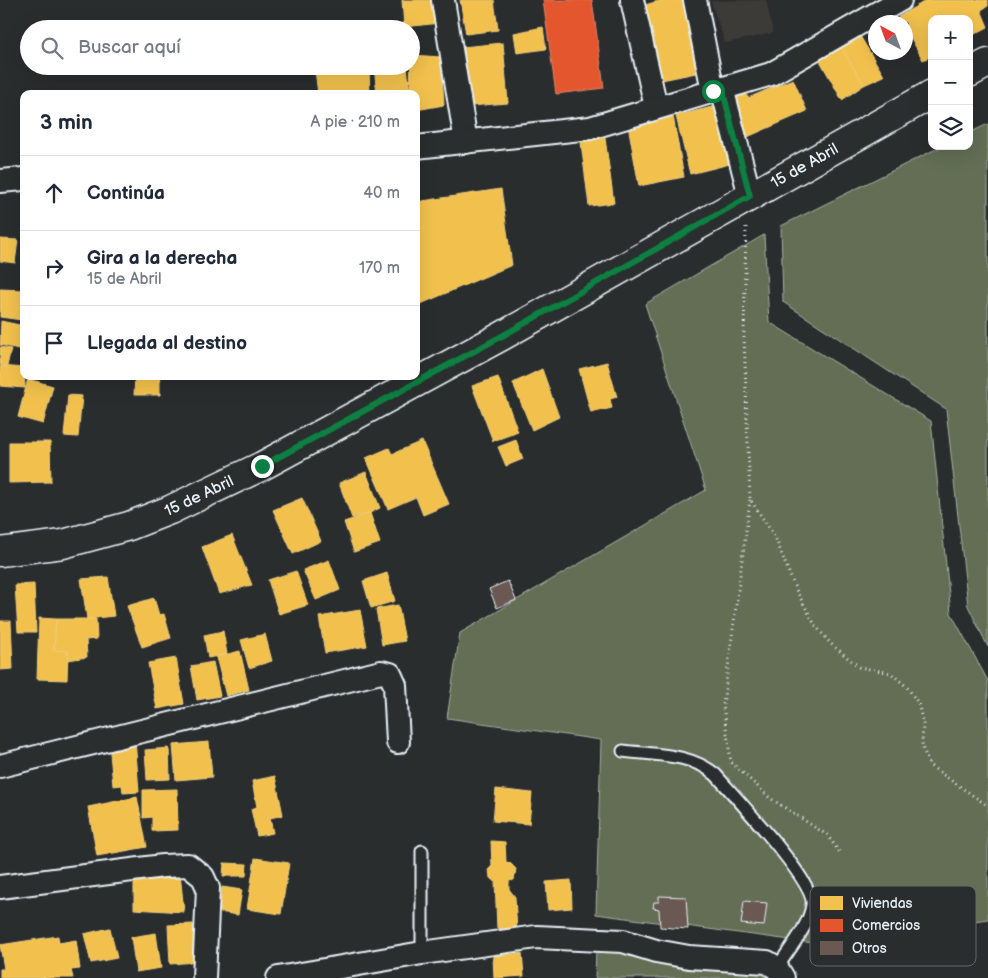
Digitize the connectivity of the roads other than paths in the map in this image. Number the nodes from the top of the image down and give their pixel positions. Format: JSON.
{"nodes":[{"id":1,"x":443,"y":0,"type":"edge"},
{"id":2,"x":632,"y":0,"type":"edge"},
{"id":3,"x":695,"y":0,"type":"edge"},
{"id":4,"x":900,"y":0,"type":"edge"},
{"id":5,"x":988,"y":63,"type":"edge"},
{"id":6,"x":973,"y":72,"type":"edge"},
{"id":7,"x":717,"y":90,"type":"junction"},
{"id":8,"x":928,"y":96,"type":"edge"},
{"id":9,"x":656,"y":107,"type":"junction"},
{"id":10,"x":466,"y":142,"type":"junction"},
{"id":11,"x":420,"y":147,"type":"edge"},
{"id":12,"x":20,"y":179,"type":"edge"},
{"id":13,"x":0,"y":181,"type":"edge"},
{"id":14,"x":750,"y":196,"type":"junction"},
{"id":15,"x":420,"y":380,"type":"edge"},
{"id":16,"x":420,"y":380,"type":"edge"},
{"id":17,"x":0,"y":552,"type":"edge"},
{"id":18,"x":398,"y":742,"type":"dead end"},
{"id":19,"x":623,"y":751,"type":"dead end"},
{"id":20,"x":0,"y":766,"type":"edge"},
{"id":21,"x":422,"y":851,"type":"dead end"},
{"id":22,"x":0,"y":888,"type":"edge"},
{"id":23,"x":810,"y":894,"type":"edge"},
{"id":24,"x":810,"y":909,"type":"edge"},
{"id":25,"x":422,"y":953,"type":"junction"},
{"id":26,"x":780,"y":973,"type":"edge"},
{"id":27,"x":289,"y":977,"type":"edge"},
{"id":28,"x":204,"y":978,"type":"edge"}],
"edges":[{"from":1,"to":10,"type":"street"},
{"from":2,"to":9,"type":"street"},
{"from":3,"to":7,"type":"street"},
{"from":4,"to":7,"type":"street"},
{"from":5,"to":6,"type":"main road"},
{"from":7,"to":9,"type":"street"},
{"from":7,"to":14,"type":"street"},
{"from":8,"to":14,"type":"main road","name":"15 de Abril"},
{"from":9,"to":10,"type":"street"},
{"from":10,"to":11,"type":"street"},
{"from":12,"to":13,"type":"street"},
{"from":14,"to":16,"type":"main road","name":"15 de Abril"},
{"from":15,"to":17,"type":"main road","name":"15 de Abril"},
{"from":18,"to":20,"type":"street"},
{"from":19,"to":23,"type":"lane"},
{"from":21,"to":25,"type":"lane"},
{"from":22,"to":28,"type":"street"},
{"from":24,"to":26,"type":"lane"},
{"from":25,"to":26,"type":"street"},
{"from":25,"to":27,"type":"street"}]}
